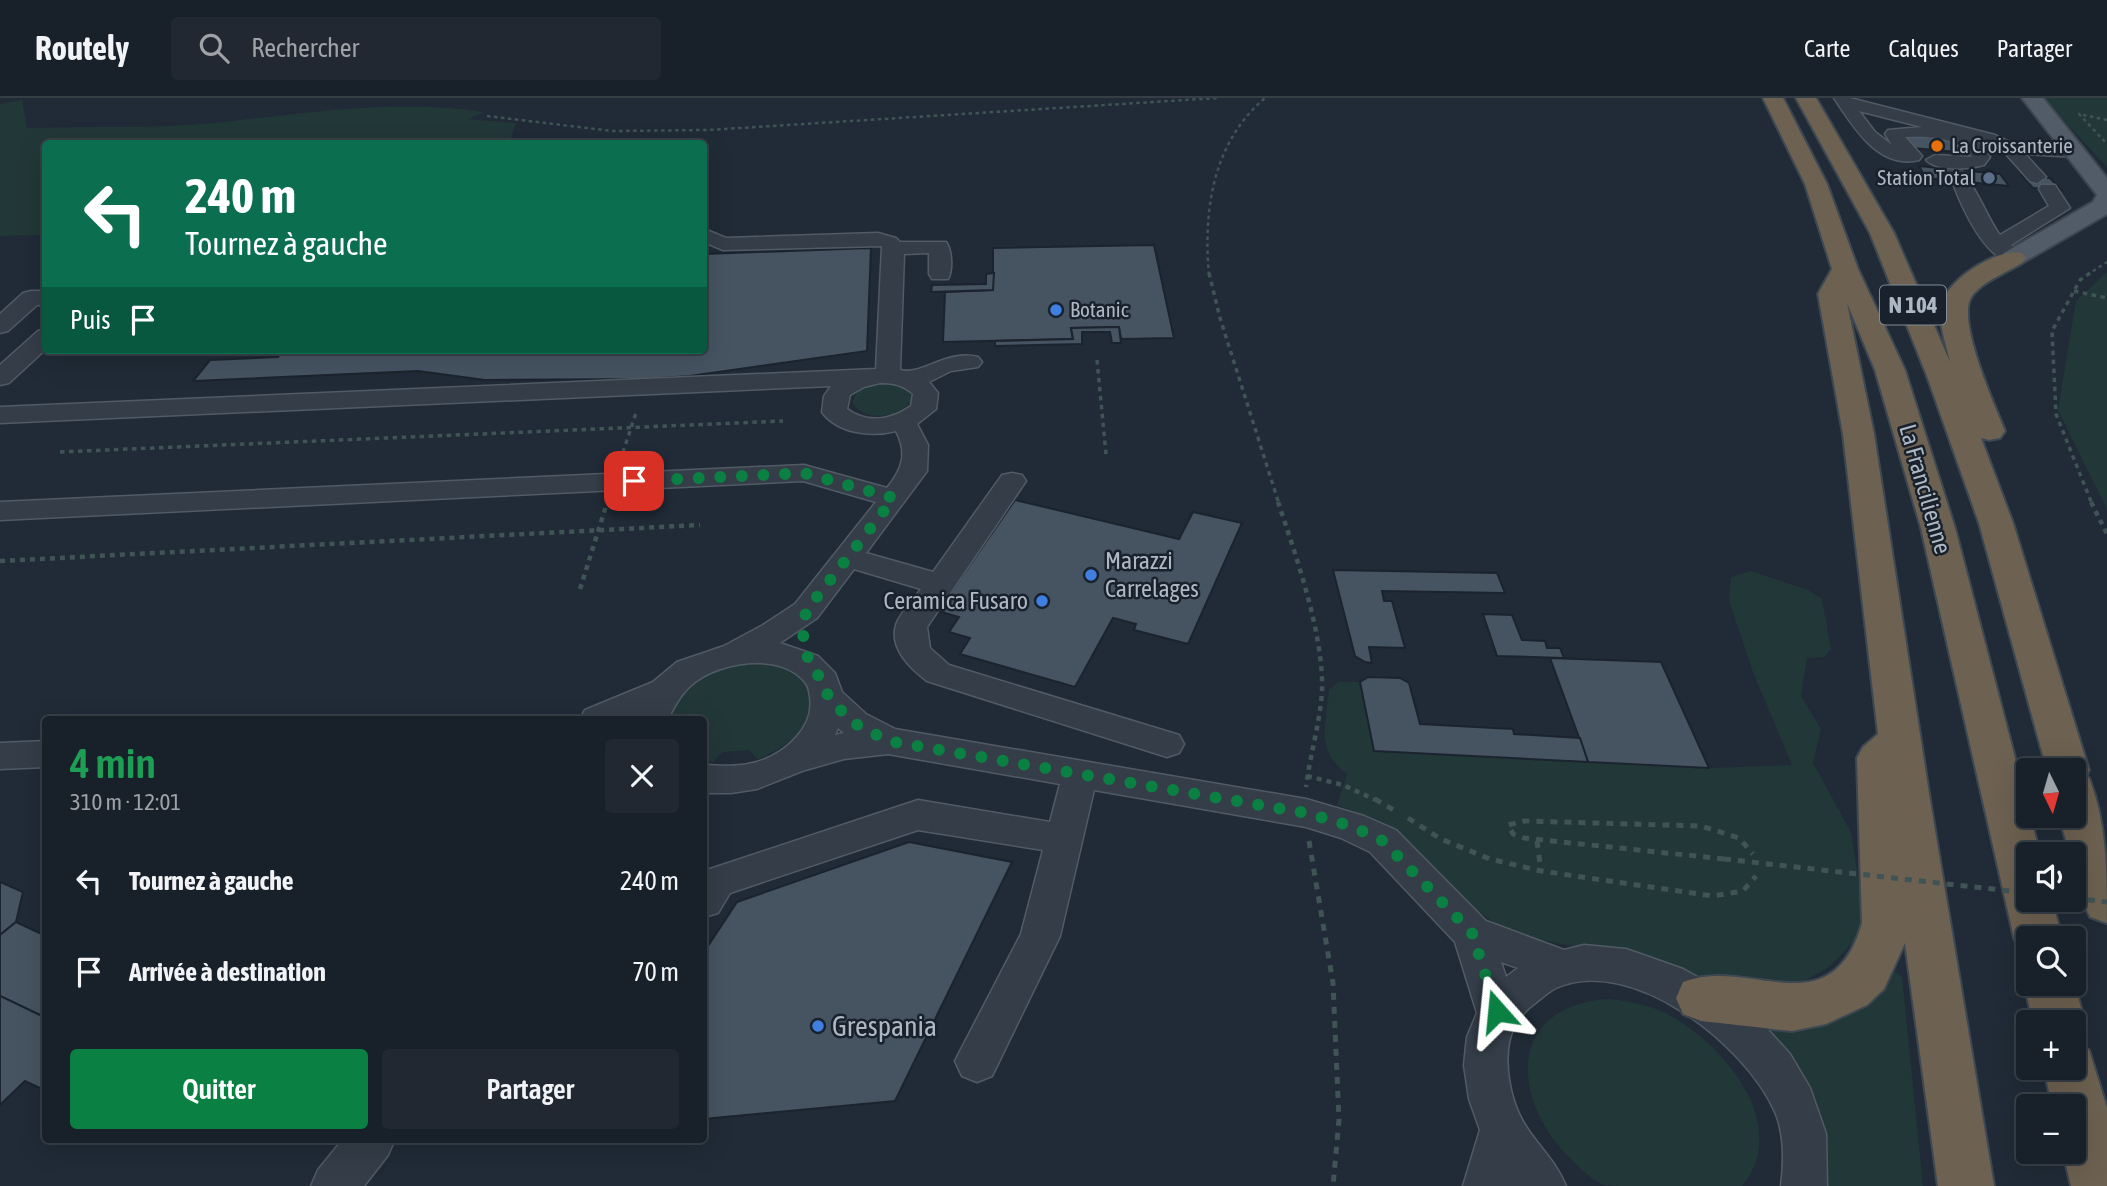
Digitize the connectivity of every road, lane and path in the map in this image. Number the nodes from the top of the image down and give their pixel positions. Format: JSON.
{"nodes":[{"id":1,"x":1217,"y":98,"type":"edge"},
{"id":2,"x":1265,"y":98,"type":"edge"},
{"id":3,"x":1773,"y":98,"type":"edge"},
{"id":4,"x":1805,"y":98,"type":"edge"},
{"id":5,"x":2032,"y":98,"type":"edge"},
{"id":6,"x":1844,"y":100,"type":"edge"},
{"id":7,"x":487,"y":116,"type":"dead end"},
{"id":8,"x":2107,"y":120,"type":"edge"},
{"id":9,"x":2107,"y":144,"type":"edge"},
{"id":10,"x":2011,"y":149,"type":"junction"},
{"id":11,"x":2076,"y":152,"type":"junction"},
{"id":12,"x":1913,"y":156,"type":"junction"},
{"id":13,"x":1949,"y":170,"type":"junction"},
{"id":14,"x":2107,"y":195,"type":"edge"},
{"id":15,"x":707,"y":236,"type":"edge"},
{"id":16,"x":894,"y":248,"type":"junction"},
{"id":17,"x":2005,"y":251,"type":"junction"},
{"id":18,"x":2107,"y":262,"type":"edge"},
{"id":19,"x":1845,"y":269,"type":"junction"},
{"id":20,"x":940,"y":274,"type":"dead end"},
{"id":21,"x":2074,"y":291,"type":"junction"},
{"id":22,"x":0,"y":296,"type":"edge"},
{"id":23,"x":38,"y":298,"type":"edge"},
{"id":24,"x":2107,"y":298,"type":"edge"},
{"id":25,"x":0,"y":326,"type":"edge"},
{"id":26,"x":42,"y":339,"type":"edge"},
{"id":27,"x":1097,"y":360,"type":"dead end"},
{"id":28,"x":970,"y":362,"type":"dead end"},
{"id":29,"x":891,"y":378,"type":"junction"},
{"id":30,"x":0,"y":379,"type":"edge"},
{"id":31,"x":0,"y":415,"type":"edge"},
{"id":32,"x":783,"y":421,"type":"dead end"},
{"id":33,"x":903,"y":422,"type":"junction"},
{"id":34,"x":60,"y":452,"type":"dead end"},
{"id":35,"x":1106,"y":454,"type":"dead end"},
{"id":36,"x":1012,"y":481,"type":"dead end"},
{"id":37,"x":894,"y":498,"type":"junction"},
{"id":38,"x":0,"y":511,"type":"edge"},
{"id":39,"x":1996,"y":523,"type":"junction"},
{"id":40,"x":700,"y":525,"type":"dead end"},
{"id":41,"x":2107,"y":534,"type":"edge"},
{"id":42,"x":848,"y":557,"type":"junction"},
{"id":43,"x":0,"y":561,"type":"edge"},
{"id":44,"x":940,"y":584,"type":"junction"},
{"id":45,"x":806,"y":611,"type":"junction"},
{"id":46,"x":730,"y":653,"type":"junction"},
{"id":47,"x":810,"y":666,"type":"junction"},
{"id":48,"x":829,"y":699,"type":"junction"},
{"id":49,"x":657,"y":705,"type":"edge"},
{"id":50,"x":610,"y":716,"type":"edge"},
{"id":51,"x":1899,"y":738,"type":"junction"},
{"id":52,"x":888,"y":741,"type":"junction"},
{"id":53,"x":1167,"y":744,"type":"dead end"},
{"id":54,"x":42,"y":754,"type":"edge"},
{"id":55,"x":0,"y":756,"type":"edge"},
{"id":56,"x":2065,"y":758,"type":"edge"},
{"id":57,"x":795,"y":759,"type":"junction"},
{"id":58,"x":1080,"y":775,"type":"junction"},
{"id":59,"x":1307,"y":776,"type":"junction"},
{"id":60,"x":711,"y":783,"type":"edge"},
{"id":61,"x":1306,"y":793,"type":"dead end"},
{"id":62,"x":2085,"y":828,"type":"edge"},
{"id":63,"x":1308,"y":838,"type":"dead end"},
{"id":64,"x":1063,"y":839,"type":"junction"},
{"id":65,"x":1537,"y":840,"type":"junction"},
{"id":66,"x":2016,"y":847,"type":"edge"},
{"id":67,"x":1753,"y":854,"type":"dead end"},
{"id":68,"x":1541,"y":871,"type":"junction"},
{"id":69,"x":1756,"y":876,"type":"dead end"},
{"id":70,"x":2016,"y":895,"type":"edge"},
{"id":71,"x":707,"y":897,"type":"edge"},
{"id":72,"x":2086,"y":899,"type":"edge"},
{"id":73,"x":2107,"y":902,"type":"edge"},
{"id":74,"x":1472,"y":933,"type":"junction"},
{"id":75,"x":1562,"y":967,"type":"junction"},
{"id":76,"x":1701,"y":999,"type":"junction"},
{"id":77,"x":1497,"y":1011,"type":"junction"},
{"id":78,"x":977,"y":1061,"type":"dead end"},
{"id":79,"x":2073,"y":1080,"type":"edge"},
{"id":80,"x":1502,"y":1130,"type":"junction"},
{"id":81,"x":369,"y":1143,"type":"edge"},
{"id":82,"x":334,"y":1186,"type":"edge"},
{"id":83,"x":1333,"y":1186,"type":"edge"},
{"id":84,"x":1486,"y":1186,"type":"edge"},
{"id":85,"x":1543,"y":1186,"type":"edge"},
{"id":86,"x":1804,"y":1186,"type":"edge"},
{"id":87,"x":1966,"y":1186,"type":"edge"},
{"id":88,"x":2099,"y":1186,"type":"edge"}],
"edges":[{"from":1,"to":7,"type":"path"},
{"from":2,"to":59,"type":"path"},
{"from":3,"to":19,"type":"highway","name":"La Francilienne","number":"N 104"},
{"from":4,"to":39,"type":"highway","name":"La Francilienne","number":"N 104"},
{"from":5,"to":11,"type":"main road"},
{"from":6,"to":10,"type":"street"},
{"from":6,"to":12,"type":"street"},
{"from":8,"to":9,"type":"path"},
{"from":10,"to":11,"type":"street"},
{"from":10,"to":17,"type":"street"},
{"from":11,"to":14,"type":"main road"},
{"from":12,"to":13,"type":"street"},
{"from":12,"to":13,"type":"street"},
{"from":13,"to":17,"type":"street"},
{"from":14,"to":17,"type":"main road"},
{"from":15,"to":16,"type":"street"},
{"from":16,"to":20,"type":"street"},
{"from":16,"to":29,"type":"street"},
{"from":17,"to":39,"type":"highway"},
{"from":18,"to":21,"type":"path"},
{"from":19,"to":51,"type":"highway"},
{"from":19,"to":66,"type":"highway","name":"La Francilienne","number":"N 104"},
{"from":21,"to":24,"type":"path"},
{"from":21,"to":41,"type":"path"},
{"from":22,"to":23,"type":"street"},
{"from":23,"to":25,"type":"street"},
{"from":26,"to":30,"type":"street"},
{"from":27,"to":35,"type":"path"},
{"from":28,"to":29,"type":"street"},
{"from":29,"to":31,"type":"street"},
{"from":29,"to":33,"type":"street"},
{"from":29,"to":33,"type":"street"},
{"from":32,"to":34,"type":"path"},
{"from":33,"to":37,"type":"street"},
{"from":36,"to":44,"type":"street"},
{"from":37,"to":38,"type":"street"},
{"from":37,"to":42,"type":"street"},
{"from":39,"to":56,"type":"highway","name":"La Francilienne","number":"N 104"},
{"from":40,"to":43,"type":"path"},
{"from":42,"to":44,"type":"street"},
{"from":42,"to":45,"type":"street"},
{"from":44,"to":53,"type":"street"},
{"from":45,"to":46,"type":"street"},
{"from":45,"to":47,"type":"street"},
{"from":46,"to":47,"type":"street"},
{"from":46,"to":49,"type":"street"},
{"from":47,"to":48,"type":"street"},
{"from":48,"to":52,"type":"street"},
{"from":48,"to":57,"type":"street"},
{"from":49,"to":50,"type":"street"},
{"from":51,"to":76,"type":"highway"},
{"from":51,"to":87,"type":"highway"},
{"from":52,"to":57,"type":"street"},
{"from":52,"to":58,"type":"street"},
{"from":54,"to":55,"type":"street"},
{"from":57,"to":60,"type":"street"},
{"from":58,"to":64,"type":"street"},
{"from":58,"to":74,"type":"street"},
{"from":59,"to":61,"type":"path"},
{"from":59,"to":68,"type":"path"},
{"from":62,"to":73,"type":"highway"},
{"from":63,"to":83,"type":"path"},
{"from":64,"to":71,"type":"street"},
{"from":64,"to":78,"type":"street"},
{"from":65,"to":67,"type":"path"},
{"from":65,"to":68,"type":"path"},
{"from":65,"to":70,"type":"path","bridge":true},
{"from":68,"to":69,"type":"path"},
{"from":72,"to":73,"type":"path","bridge":true},
{"from":74,"to":75,"type":"street"},
{"from":74,"to":77,"type":"street"},
{"from":75,"to":76,"type":"street"},
{"from":75,"to":77,"type":"street"},
{"from":76,"to":86,"type":"street"},
{"from":77,"to":80,"type":"street"},
{"from":79,"to":88,"type":"highway"},
{"from":80,"to":84,"type":"street"},
{"from":80,"to":85,"type":"street"},
{"from":81,"to":82,"type":"street"}]}
